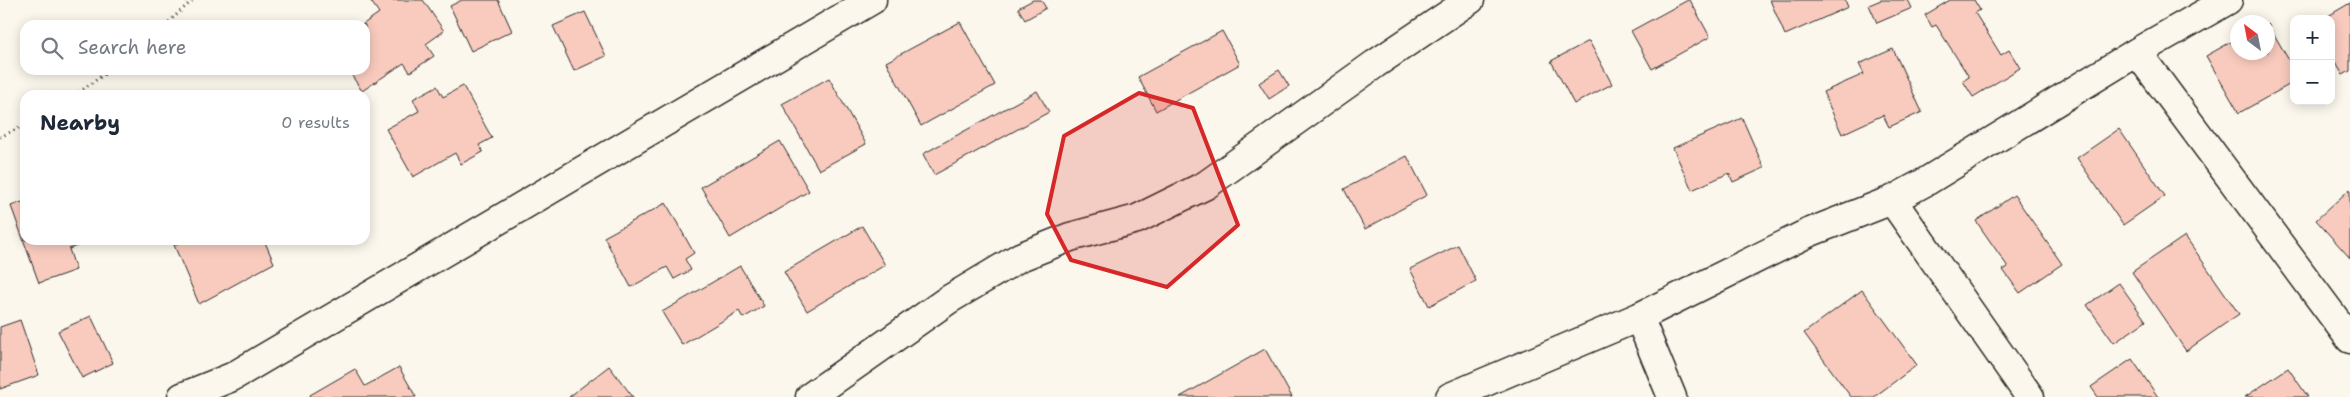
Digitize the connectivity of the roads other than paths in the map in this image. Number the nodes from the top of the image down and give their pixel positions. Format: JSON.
{"nodes":[{"id":1,"x":872,"y":0,"type":"edge"},
{"id":2,"x":1470,"y":0,"type":"edge"},
{"id":3,"x":2228,"y":0,"type":"edge"},
{"id":4,"x":2137,"y":52,"type":"junction"},
{"id":5,"x":1892,"y":200,"type":"junction"},
{"id":6,"x":1639,"y":317,"type":"junction"},
{"id":7,"x":2350,"y":339,"type":"edge"},
{"id":8,"x":182,"y":397,"type":"edge"},
{"id":9,"x":810,"y":397,"type":"edge"},
{"id":10,"x":1450,"y":397,"type":"edge"},
{"id":11,"x":1672,"y":397,"type":"edge"},
{"id":12,"x":2030,"y":397,"type":"edge"}],
"edges":[{"from":1,"to":8,"type":"street"},
{"from":2,"to":9,"type":"street"},
{"from":3,"to":4,"type":"street"},
{"from":4,"to":5,"type":"street"},
{"from":4,"to":7,"type":"street"},
{"from":5,"to":6,"type":"street"},
{"from":5,"to":12,"type":"street"},
{"from":6,"to":10,"type":"street"},
{"from":6,"to":11,"type":"street"}]}
